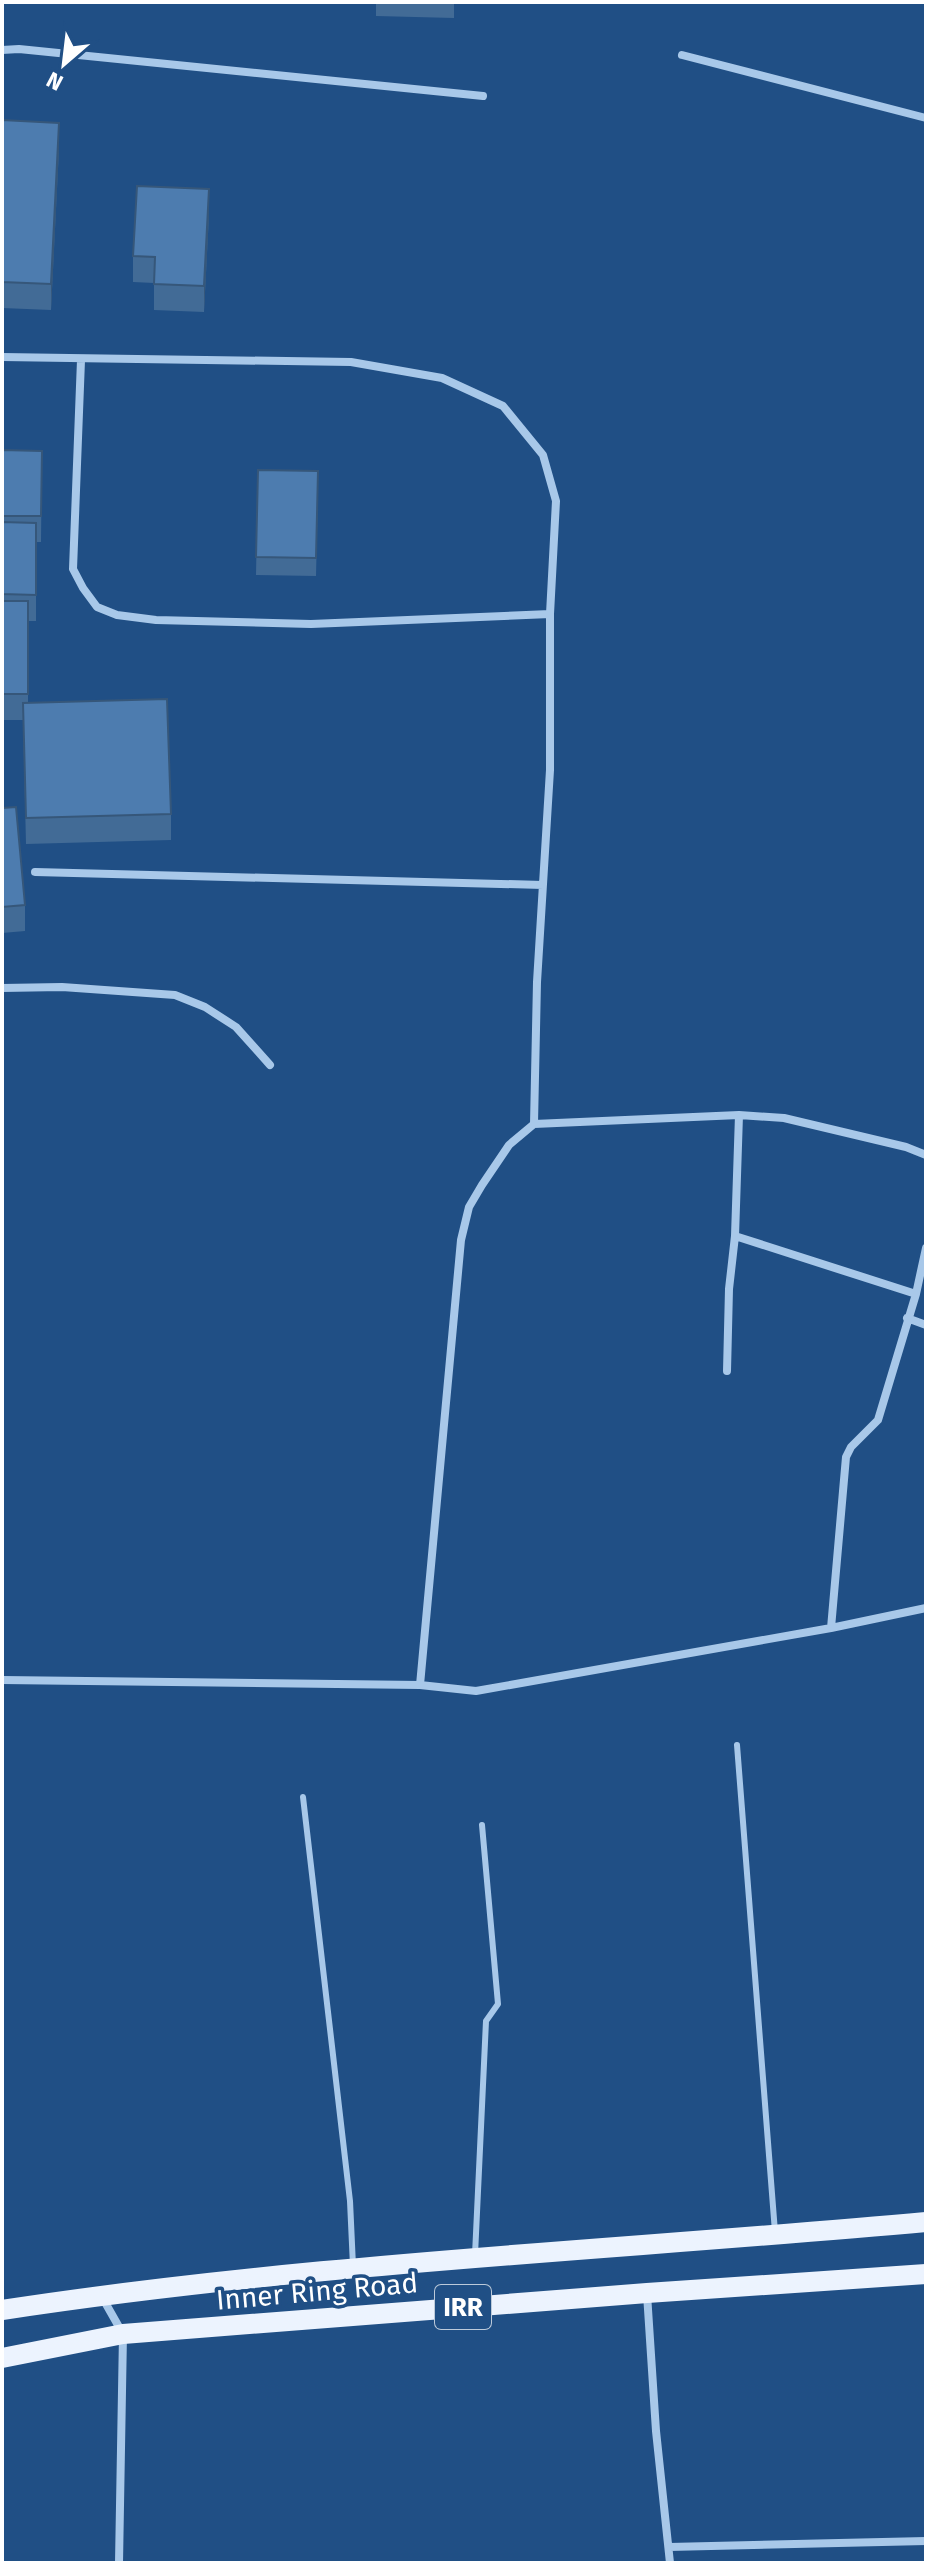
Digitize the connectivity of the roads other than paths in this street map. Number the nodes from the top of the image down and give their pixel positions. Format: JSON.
{"nodes":[{"id":1,"x":2,"y":50,"type":"edge"},
{"id":2,"x":682,"y":55,"type":"dead end"},
{"id":3,"x":483,"y":96,"type":"dead end"},
{"id":4,"x":926,"y":118,"type":"edge"},
{"id":5,"x":2,"y":357,"type":"edge"},
{"id":6,"x":81,"y":360,"type":"junction"},
{"id":7,"x":550,"y":614,"type":"junction"},
{"id":8,"x":35,"y":872,"type":"dead end"},
{"id":9,"x":543,"y":885,"type":"junction"},
{"id":10,"x":2,"y":988,"type":"edge"},
{"id":11,"x":270,"y":1065,"type":"dead end"},
{"id":12,"x":739,"y":1115,"type":"junction"},
{"id":13,"x":534,"y":1124,"type":"junction"},
{"id":14,"x":926,"y":1155,"type":"edge"},
{"id":15,"x":735,"y":1236,"type":"junction"},
{"id":16,"x":926,"y":1248,"type":"edge"},
{"id":17,"x":916,"y":1294,"type":"junction"},
{"id":18,"x":907,"y":1318,"type":"junction"},
{"id":19,"x":926,"y":1325,"type":"edge"},
{"id":20,"x":727,"y":1371,"type":"dead end"},
{"id":21,"x":926,"y":1608,"type":"edge"},
{"id":22,"x":831,"y":1628,"type":"junction"},
{"id":23,"x":2,"y":1680,"type":"edge"},
{"id":24,"x":420,"y":1685,"type":"junction"},
{"id":25,"x":737,"y":1745,"type":"dead end"},
{"id":26,"x":303,"y":1797,"type":"dead end"},
{"id":27,"x":482,"y":1825,"type":"dead end"},
{"id":28,"x":926,"y":2222,"type":"edge"},
{"id":29,"x":775,"y":2236,"type":"junction"},
{"id":30,"x":475,"y":2258,"type":"junction"},
{"id":31,"x":353,"y":2270,"type":"junction"},
{"id":32,"x":926,"y":2274,"type":"edge"},
{"id":33,"x":647,"y":2293,"type":"junction"},
{"id":34,"x":101,"y":2295,"type":"junction"},
{"id":35,"x":2,"y":2310,"type":"edge"},
{"id":36,"x":123,"y":2334,"type":"junction"},
{"id":37,"x":2,"y":2358,"type":"edge"},
{"id":38,"x":926,"y":2541,"type":"edge"},
{"id":39,"x":669,"y":2547,"type":"junction"},
{"id":40,"x":119,"y":2563,"type":"edge"},
{"id":41,"x":670,"y":2563,"type":"edge"}],
"edges":[{"from":1,"to":3,"type":"street"},
{"from":2,"to":4,"type":"street"},
{"from":5,"to":6,"type":"street"},
{"from":6,"to":7,"type":"street"},
{"from":6,"to":7,"type":"street"},
{"from":7,"to":9,"type":"street"},
{"from":8,"to":9,"type":"street"},
{"from":9,"to":13,"type":"street"},
{"from":10,"to":11,"type":"street"},
{"from":12,"to":13,"type":"street"},
{"from":12,"to":14,"type":"street"},
{"from":12,"to":15,"type":"street"},
{"from":13,"to":24,"type":"street"},
{"from":15,"to":17,"type":"street"},
{"from":15,"to":20,"type":"street"},
{"from":16,"to":17,"type":"street"},
{"from":17,"to":18,"type":"street"},
{"from":18,"to":19,"type":"street"},
{"from":18,"to":22,"type":"street"},
{"from":21,"to":22,"type":"street"},
{"from":22,"to":24,"type":"street"},
{"from":23,"to":24,"type":"street"},
{"from":25,"to":29,"type":"lane"},
{"from":26,"to":31,"type":"lane"},
{"from":27,"to":30,"type":"lane"},
{"from":28,"to":29,"type":"main road","name":"Inner Ring Road","number":"IRR"},
{"from":29,"to":30,"type":"main road","name":"Inner Ring Road","number":"IRR"},
{"from":30,"to":31,"type":"main road","name":"Inner Ring Road","number":"IRR"},
{"from":31,"to":34,"type":"main road","name":"Inner Ring Road","number":"IRR"},
{"from":32,"to":33,"type":"main road","name":"Inner Ring Road","number":"IRR"},
{"from":33,"to":36,"type":"main road","name":"Inner Ring Road","number":"IRR"},
{"from":33,"to":39,"type":"street"},
{"from":34,"to":35,"type":"main road","name":"Inner Ring Road","number":"IRR"},
{"from":34,"to":36,"type":"street"},
{"from":36,"to":37,"type":"main road","name":"Inner Ring Road","number":"IRR"},
{"from":36,"to":40,"type":"street"},
{"from":38,"to":39,"type":"street"},
{"from":39,"to":41,"type":"street"}]}
